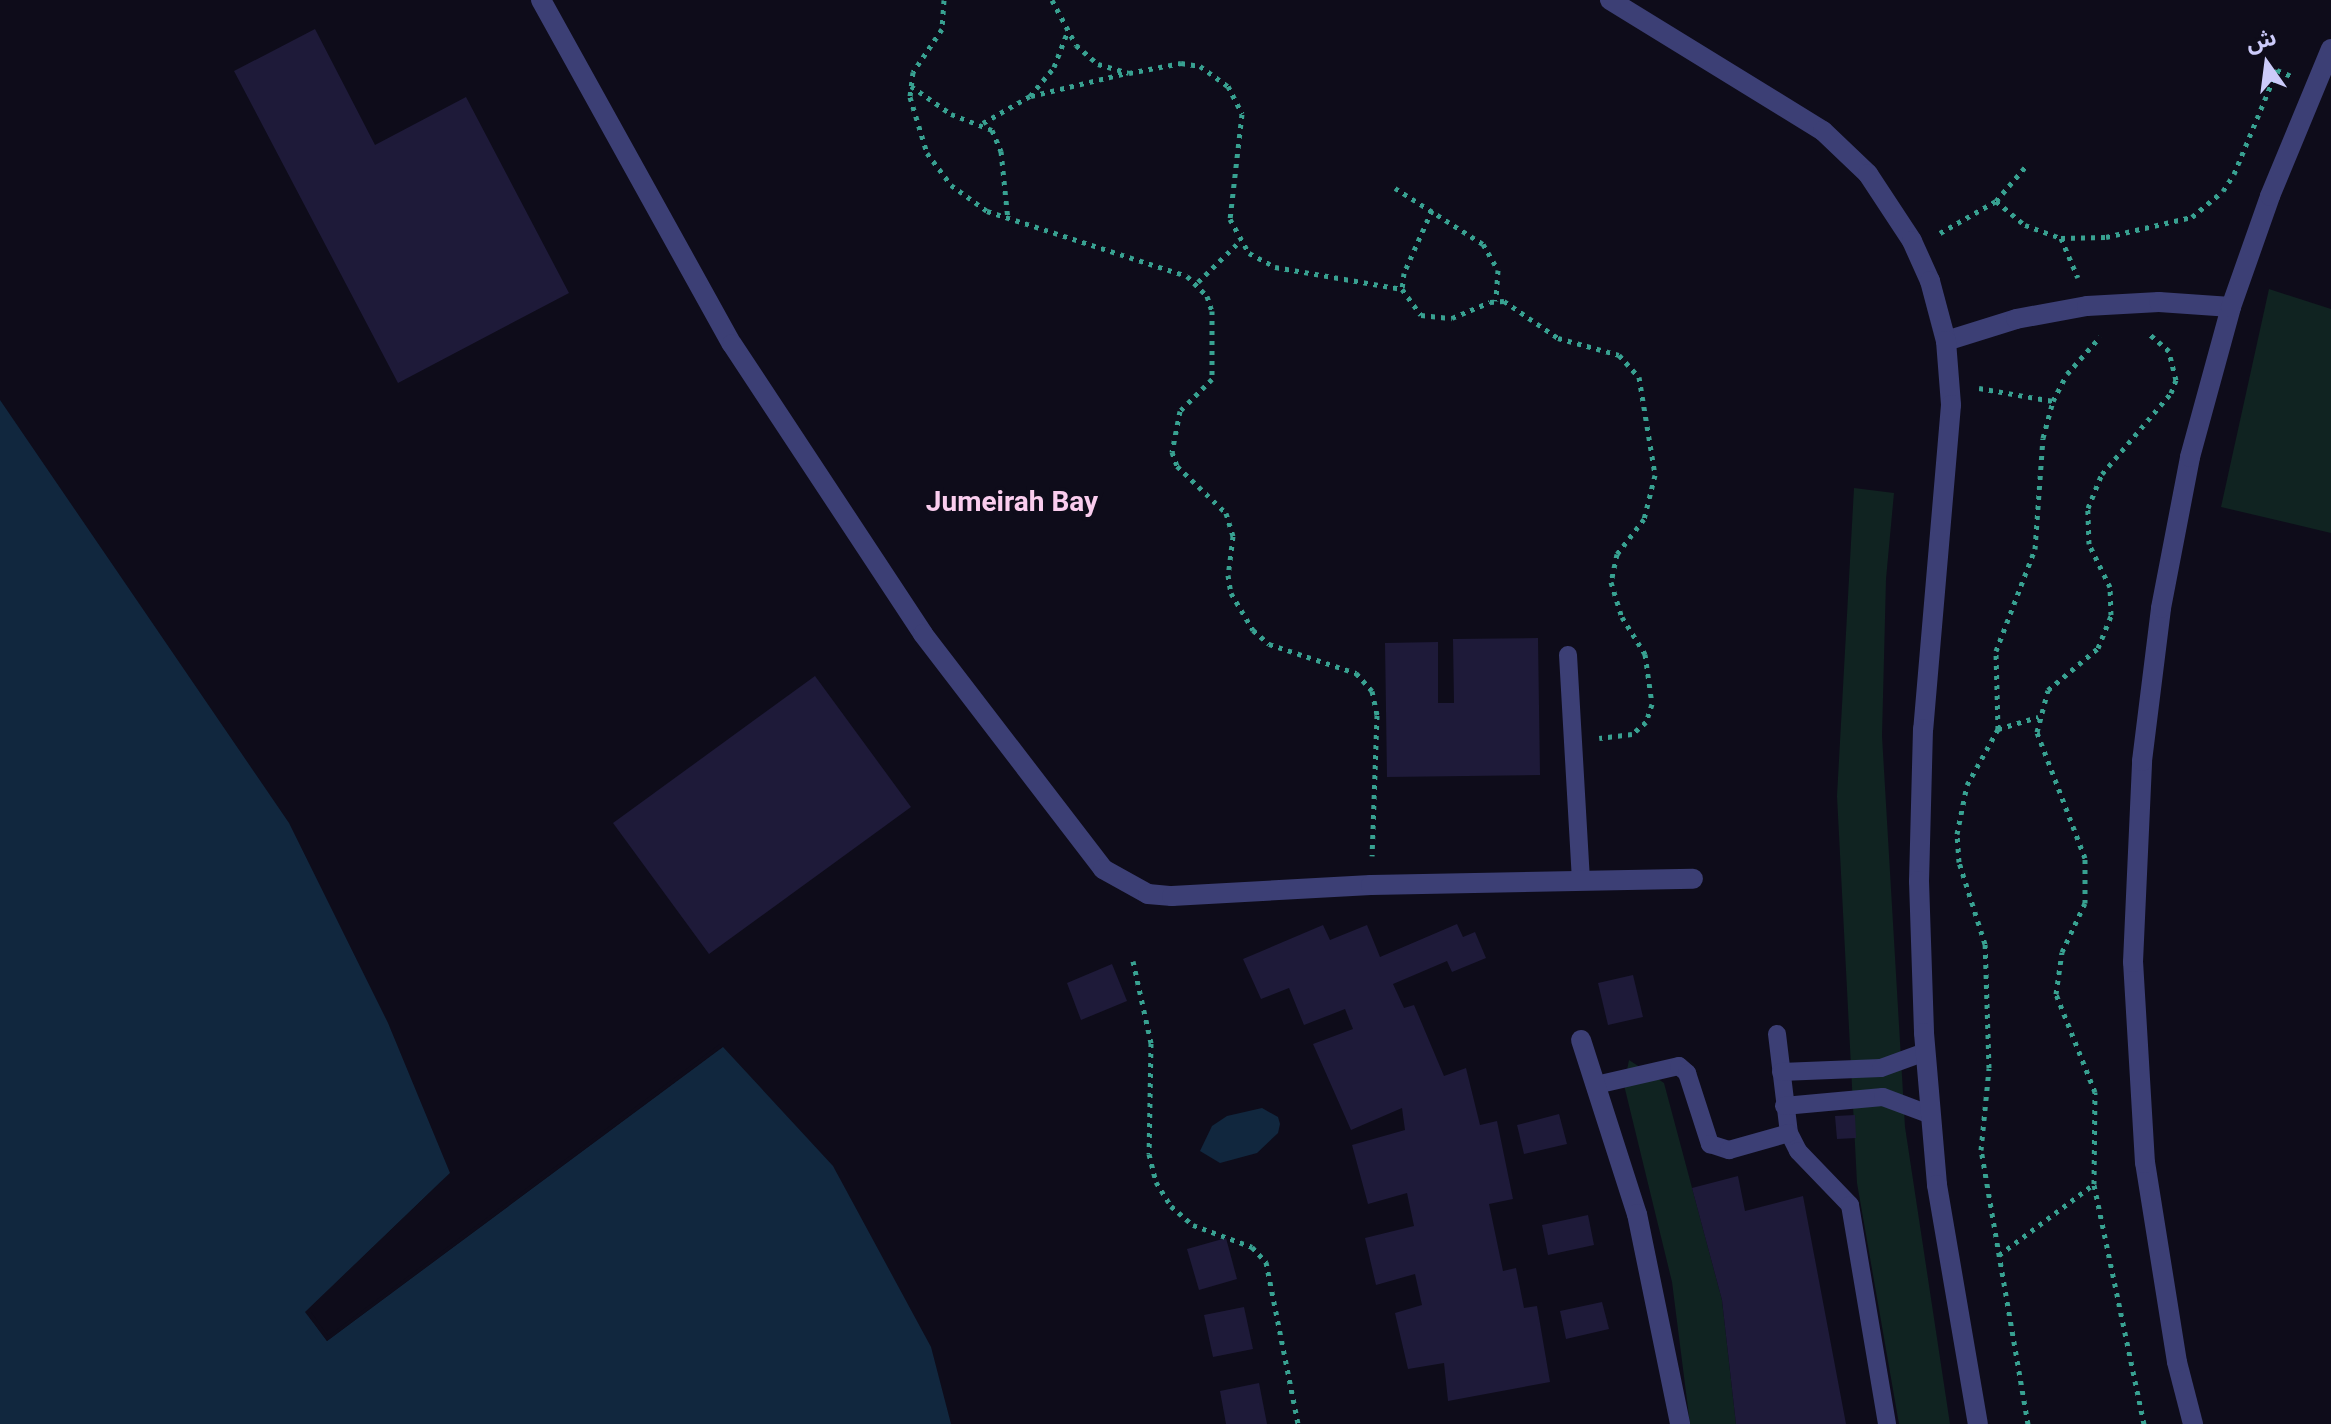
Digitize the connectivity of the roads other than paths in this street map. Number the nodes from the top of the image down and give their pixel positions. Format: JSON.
{"nodes":[{"id":1,"x":541,"y":0,"type":"edge"},
{"id":2,"x":1610,"y":0,"type":"edge"},
{"id":3,"x":2331,"y":49,"type":"edge"},
{"id":4,"x":2231,"y":307,"type":"junction"},
{"id":5,"x":1946,"y":341,"type":"junction"},
{"id":6,"x":1568,"y":655,"type":"dead end"},
{"id":7,"x":1693,"y":879,"type":"dead end"},
{"id":8,"x":1581,"y":881,"type":"junction"},
{"id":9,"x":1777,"y":1034,"type":"dead end"},
{"id":10,"x":1581,"y":1040,"type":"dead end"},
{"id":11,"x":1925,"y":1052,"type":"junction"},
{"id":12,"x":1781,"y":1072,"type":"junction"},
{"id":13,"x":1596,"y":1085,"type":"junction"},
{"id":14,"x":1784,"y":1106,"type":"junction"},
{"id":15,"x":1931,"y":1115,"type":"junction"},
{"id":16,"x":1789,"y":1133,"type":"junction"},
{"id":17,"x":1680,"y":1424,"type":"edge"},
{"id":18,"x":1887,"y":1424,"type":"edge"},
{"id":19,"x":1978,"y":1424,"type":"edge"},
{"id":20,"x":2193,"y":1424,"type":"edge"}],
"edges":[{"from":1,"to":8,"type":"street"},
{"from":2,"to":5,"type":"street"},
{"from":3,"to":4,"type":"street"},
{"from":4,"to":5,"type":"street"},
{"from":4,"to":20,"type":"street"},
{"from":5,"to":11,"type":"street"},
{"from":6,"to":8,"type":"lane"},
{"from":7,"to":8,"type":"street"},
{"from":9,"to":12,"type":"lane"},
{"from":10,"to":13,"type":"street"},
{"from":11,"to":12,"type":"lane"},
{"from":11,"to":15,"type":"street"},
{"from":12,"to":14,"type":"lane"},
{"from":13,"to":16,"type":"lane"},
{"from":13,"to":17,"type":"street"},
{"from":14,"to":15,"type":"lane"},
{"from":14,"to":16,"type":"lane"},
{"from":15,"to":19,"type":"street"},
{"from":16,"to":18,"type":"lane"}]}
